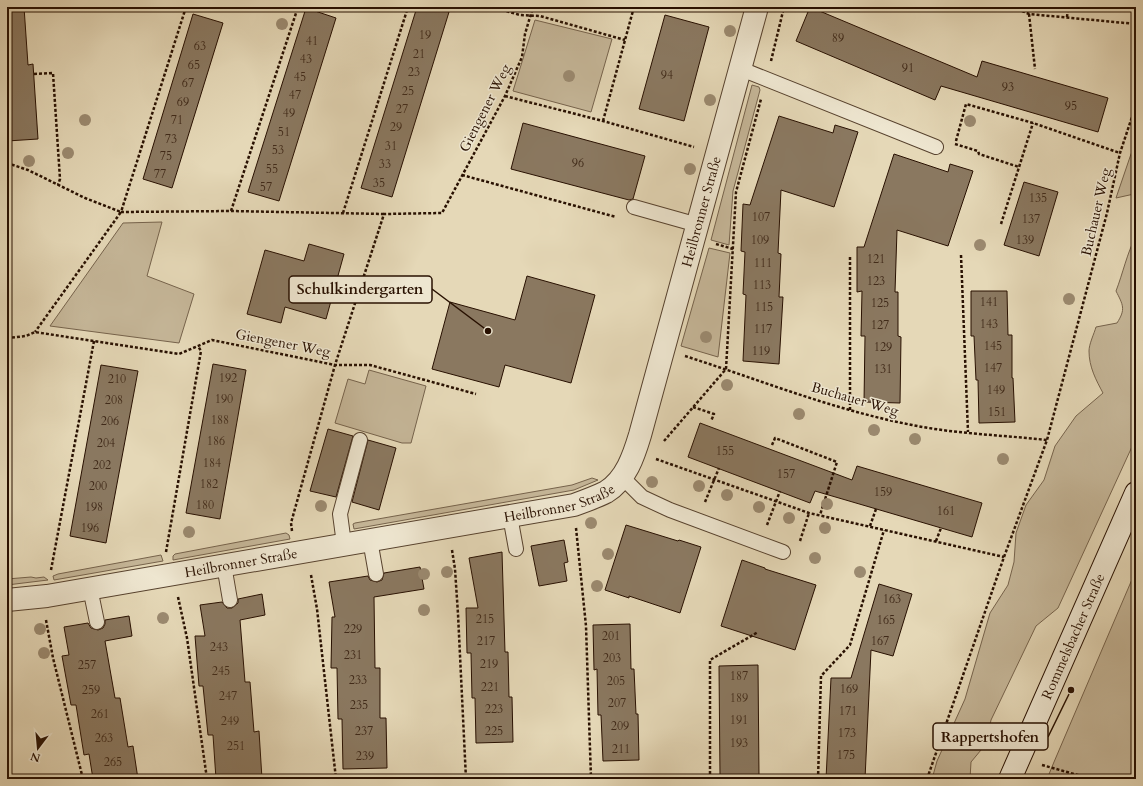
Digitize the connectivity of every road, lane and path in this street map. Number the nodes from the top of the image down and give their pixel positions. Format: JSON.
{"nodes":[{"id":1,"x":186,"y":7,"type":"edge"},
{"id":2,"x":298,"y":7,"type":"edge"},
{"id":3,"x":408,"y":7,"type":"edge"},
{"id":4,"x":492,"y":7,"type":"edge"},
{"id":5,"x":533,"y":7,"type":"edge"},
{"id":6,"x":634,"y":7,"type":"edge"},
{"id":7,"x":757,"y":7,"type":"edge"},
{"id":8,"x":784,"y":7,"type":"edge"},
{"id":9,"x":1013,"y":7,"type":"edge"},
{"id":10,"x":1068,"y":7,"type":"edge"},
{"id":11,"x":1029,"y":14,"type":"junction"},
{"id":12,"x":530,"y":16,"type":"junction"},
{"id":13,"x":1067,"y":17,"type":"junction"},
{"id":14,"x":1136,"y":24,"type":"edge"},
{"id":15,"x":625,"y":40,"type":"junction"},
{"id":16,"x":741,"y":69,"type":"junction"},
{"id":17,"x":1035,"y":69,"type":"dead end"},
{"id":18,"x":34,"y":74,"type":"dead end"},
{"id":19,"x":766,"y":79,"type":"junction"},
{"id":20,"x":505,"y":96,"type":"junction"},
{"id":21,"x":1136,"y":105,"type":"edge"},
{"id":22,"x":603,"y":121,"type":"junction"},
{"id":23,"x":1032,"y":123,"type":"junction"},
{"id":24,"x":955,"y":144,"type":"junction"},
{"id":25,"x":936,"y":147,"type":"joint"},
{"id":26,"x":1120,"y":153,"type":"junction"},
{"id":27,"x":718,"y":154,"type":"junction"},
{"id":28,"x":7,"y":163,"type":"edge"},
{"id":29,"x":1019,"y":167,"type":"junction"},
{"id":30,"x":462,"y":175,"type":"junction"},
{"id":31,"x":58,"y":185,"type":"junction"},
{"id":32,"x":634,"y":207,"type":"dead end"},
{"id":33,"x":231,"y":211,"type":"junction"},
{"id":34,"x":121,"y":212,"type":"junction"},
{"id":35,"x":343,"y":213,"type":"junction"},
{"id":36,"x":384,"y":214,"type":"junction"},
{"id":37,"x":620,"y":218,"type":"dead end"},
{"id":38,"x":1001,"y":224,"type":"dead end"},
{"id":39,"x":696,"y":232,"type":"junction"},
{"id":40,"x":733,"y":249,"type":"junction"},
{"id":41,"x":961,"y":255,"type":"dead end"},
{"id":42,"x":850,"y":257,"type":"dead end"},
{"id":43,"x":35,"y":332,"type":"junction"},
{"id":44,"x":7,"y":338,"type":"edge"},
{"id":45,"x":94,"y":341,"type":"junction"},
{"id":46,"x":198,"y":346,"type":"junction"},
{"id":47,"x":664,"y":349,"type":"junction"},
{"id":48,"x":335,"y":365,"type":"junction"},
{"id":49,"x":726,"y":369,"type":"junction"},
{"id":50,"x":476,"y":394,"type":"dead end"},
{"id":51,"x":693,"y":407,"type":"junction"},
{"id":52,"x":850,"y":410,"type":"junction"},
{"id":53,"x":711,"y":421,"type":"dead end"},
{"id":54,"x":968,"y":432,"type":"junction"},
{"id":55,"x":360,"y":440,"type":"dead end"},
{"id":56,"x":1047,"y":440,"type":"junction"},
{"id":57,"x":664,"y":442,"type":"dead end"},
{"id":58,"x":772,"y":446,"type":"dead end"},
{"id":59,"x":656,"y":453,"type":"dead end"},
{"id":60,"x":719,"y":468,"type":"dead end"},
{"id":61,"x":622,"y":477,"type":"junction"},
{"id":62,"x":715,"y":479,"type":"junction"},
{"id":63,"x":780,"y":491,"type":"dead end"},
{"id":64,"x":1136,"y":492,"type":"edge"},
{"id":65,"x":776,"y":501,"type":"junction"},
{"id":66,"x":574,"y":505,"type":"junction"},
{"id":67,"x":876,"y":509,"type":"dead end"},
{"id":68,"x":809,"y":513,"type":"junction"},
{"id":69,"x":820,"y":515,"type":"junction"},
{"id":70,"x":510,"y":516,"type":"junction"},
{"id":71,"x":697,"y":521,"type":"junction"},
{"id":72,"x":870,"y":526,"type":"junction"},
{"id":73,"x":941,"y":528,"type":"dead end"},
{"id":74,"x":884,"y":530,"type":"junction"},
{"id":75,"x":370,"y":540,"type":"junction"},
{"id":76,"x":936,"y":542,"type":"junction"},
{"id":77,"x":344,"y":544,"type":"junction"},
{"id":78,"x":760,"y":544,"type":"junction"},
{"id":79,"x":452,"y":547,"type":"dead end"},
{"id":80,"x":516,"y":549,"type":"dead end"},
{"id":81,"x":783,"y":552,"type":"joint"},
{"id":82,"x":295,"y":553,"type":"junction"},
{"id":83,"x":167,"y":556,"type":"dead end"},
{"id":84,"x":1004,"y":557,"type":"junction"},
{"id":85,"x":224,"y":566,"type":"junction"},
{"id":86,"x":311,"y":572,"type":"dead end"},
{"id":87,"x":376,"y":574,"type":"dead end"},
{"id":88,"x":51,"y":575,"type":"dead end"},
{"id":89,"x":90,"y":588,"type":"junction"},
{"id":90,"x":178,"y":595,"type":"dead end"},
{"id":91,"x":7,"y":600,"type":"edge"},
{"id":92,"x":230,"y":600,"type":"dead end"},
{"id":93,"x":45,"y":617,"type":"dead end"},
{"id":94,"x":96,"y":622,"type":"dead end"},
{"id":95,"x":758,"y":632,"type":"dead end"},
{"id":96,"x":1020,"y":758,"type":"junction"},
{"id":97,"x":1136,"y":776,"type":"edge"},
{"id":98,"x":83,"y":779,"type":"edge"},
{"id":99,"x":207,"y":779,"type":"edge"},
{"id":100,"x":336,"y":779,"type":"edge"},
{"id":101,"x":466,"y":779,"type":"edge"},
{"id":102,"x":591,"y":779,"type":"edge"},
{"id":103,"x":710,"y":779,"type":"edge"},
{"id":104,"x":818,"y":779,"type":"edge"},
{"id":105,"x":927,"y":779,"type":"edge"},
{"id":106,"x":1010,"y":779,"type":"edge"},
{"id":107,"x":1092,"y":779,"type":"edge"},
{"id":108,"x":1117,"y":779,"type":"edge"}],
"edges":[{"from":1,"to":34,"type":"path"},
{"from":2,"to":33,"type":"path"},
{"from":3,"to":35,"type":"path"},
{"from":4,"to":12,"type":"path"},
{"from":5,"to":12,"type":"path","name":"Giengener Weg"},
{"from":6,"to":15,"type":"path"},
{"from":7,"to":16,"type":"street","name":"Heilbronner Straße"},
{"from":8,"to":19,"type":"path"},
{"from":9,"to":11,"type":"path"},
{"from":10,"to":13,"type":"path"},
{"from":11,"to":13,"type":"path"},
{"from":11,"to":17,"type":"path"},
{"from":12,"to":15,"type":"path"},
{"from":12,"to":20,"type":"path","name":"Giengener Weg"},
{"from":13,"to":14,"type":"path"},
{"from":15,"to":22,"type":"path"},
{"from":16,"to":19,"type":"lane"},
{"from":16,"to":27,"type":"street","name":"Heilbronner Straße"},
{"from":18,"to":31,"type":"path"},
{"from":19,"to":25,"type":"lane"},
{"from":19,"to":40,"type":"path"},
{"from":20,"to":22,"type":"path"},
{"from":20,"to":30,"type":"path","name":"Giengener Weg"},
{"from":21,"to":26,"type":"path","name":"Buchauer Weg"},
{"from":22,"to":27,"type":"path"},
{"from":23,"to":24,"type":"path"},
{"from":23,"to":26,"type":"path"},
{"from":23,"to":29,"type":"path"},
{"from":24,"to":25,"type":"path"},
{"from":24,"to":29,"type":"path"},
{"from":26,"to":56,"type":"path","name":"Buchauer Weg"},
{"from":27,"to":39,"type":"street","name":"Heilbronner Straße"},
{"from":28,"to":31,"type":"path"},
{"from":29,"to":38,"type":"path"},
{"from":30,"to":36,"type":"path","name":"Giengener Weg"},
{"from":30,"to":37,"type":"path"},
{"from":31,"to":34,"type":"path"},
{"from":32,"to":39,"type":"lane"},
{"from":33,"to":34,"type":"path"},
{"from":33,"to":35,"type":"path"},
{"from":34,"to":43,"type":"path"},
{"from":35,"to":36,"type":"path"},
{"from":36,"to":48,"type":"path","name":"Giengener Weg"},
{"from":39,"to":40,"type":"path"},
{"from":39,"to":47,"type":"street","name":"Heilbronner Straße"},
{"from":40,"to":49,"type":"path"},
{"from":41,"to":54,"type":"path"},
{"from":42,"to":52,"type":"path"},
{"from":43,"to":44,"type":"path","name":"Giengener Weg"},
{"from":43,"to":45,"type":"path","name":"Giengener Weg"},
{"from":45,"to":46,"type":"path","name":"Giengener Weg"},
{"from":45,"to":88,"type":"path"},
{"from":46,"to":48,"type":"path","name":"Giengener Weg"},
{"from":46,"to":83,"type":"path"},
{"from":47,"to":49,"type":"path","name":"Buchauer Weg"},
{"from":47,"to":61,"type":"street","name":"Heilbronner Straße"},
{"from":48,"to":50,"type":"path"},
{"from":48,"to":82,"type":"path"},
{"from":49,"to":51,"type":"path"},
{"from":49,"to":52,"type":"path","name":"Buchauer Weg"},
{"from":51,"to":53,"type":"path"},
{"from":51,"to":57,"type":"path"},
{"from":52,"to":54,"type":"path","name":"Buchauer Weg"},
{"from":54,"to":56,"type":"path","name":"Buchauer Weg"},
{"from":55,"to":77,"type":"lane"},
{"from":56,"to":84,"type":"path","name":"Buchauer Weg"},
{"from":58,"to":69,"type":"path"},
{"from":59,"to":62,"type":"path"},
{"from":60,"to":62,"type":"path"},
{"from":61,"to":66,"type":"street","name":"Heilbronner Straße"},
{"from":61,"to":71,"type":"lane"},
{"from":62,"to":65,"type":"path"},
{"from":62,"to":71,"type":"path"},
{"from":63,"to":65,"type":"path"},
{"from":64,"to":96,"type":"street","name":"Rommelsbacher Straße"},
{"from":65,"to":68,"type":"path"},
{"from":65,"to":78,"type":"path"},
{"from":66,"to":70,"type":"street","name":"Heilbronner Straße"},
{"from":66,"to":102,"type":"path"},
{"from":67,"to":72,"type":"path"},
{"from":68,"to":69,"type":"path"},
{"from":68,"to":81,"type":"path"},
{"from":69,"to":72,"type":"path"},
{"from":70,"to":75,"type":"street","name":"Heilbronner Straße"},
{"from":70,"to":80,"type":"lane"},
{"from":71,"to":78,"type":"lane"},
{"from":72,"to":74,"type":"path"},
{"from":73,"to":76,"type":"path"},
{"from":74,"to":76,"type":"path"},
{"from":74,"to":104,"type":"path"},
{"from":75,"to":77,"type":"street","name":"Heilbronner Straße"},
{"from":75,"to":87,"type":"lane"},
{"from":76,"to":84,"type":"path"},
{"from":77,"to":82,"type":"street","name":"Heilbronner Straße"},
{"from":78,"to":81,"type":"lane"},
{"from":79,"to":101,"type":"path"},
{"from":82,"to":85,"type":"street","name":"Heilbronner Straße"},
{"from":84,"to":105,"type":"path","name":"Buchauer Weg"},
{"from":85,"to":89,"type":"street","name":"Heilbronner Straße"},
{"from":85,"to":92,"type":"lane"},
{"from":86,"to":100,"type":"path"},
{"from":89,"to":91,"type":"street","name":"Heilbronner Straße"},
{"from":89,"to":94,"type":"lane"},
{"from":90,"to":99,"type":"path"},
{"from":93,"to":98,"type":"path"},
{"from":95,"to":103,"type":"path"},
{"from":96,"to":106,"type":"street","name":"Rommelsbacher Straße"},
{"from":96,"to":107,"type":"path"},
{"from":97,"to":108,"type":"path"}]}
